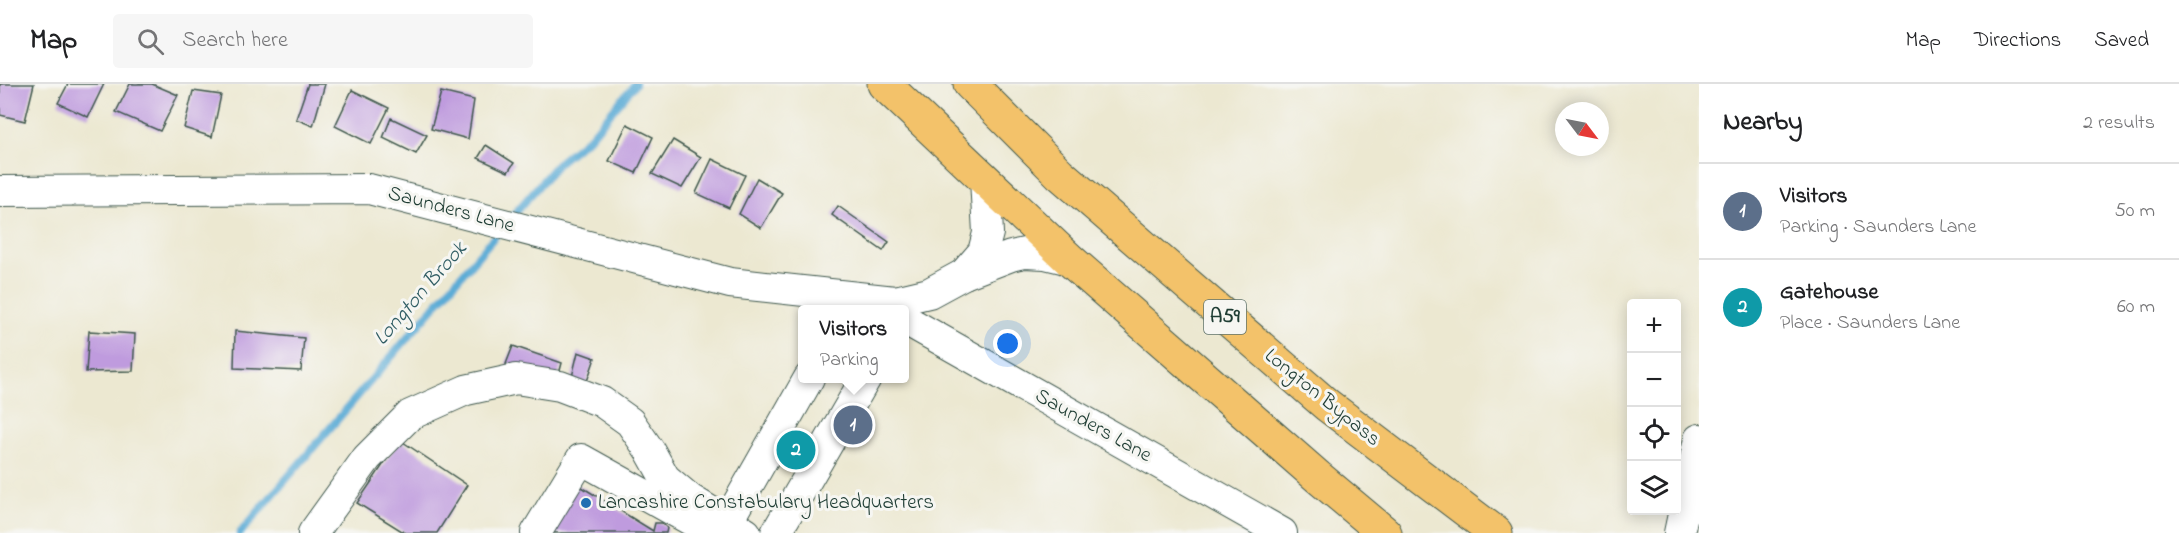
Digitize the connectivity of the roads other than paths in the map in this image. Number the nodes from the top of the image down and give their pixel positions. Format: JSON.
{"nodes":[{"id":1,"x":884,"y":84,"type":"edge"},
{"id":2,"x":970,"y":84,"type":"edge"},
{"id":3,"x":985,"y":179,"type":"junction"},
{"id":4,"x":0,"y":191,"type":"edge"},
{"id":5,"x":1070,"y":260,"type":"junction"},
{"id":6,"x":964,"y":274,"type":"junction"},
{"id":7,"x":852,"y":303,"type":"edge"},
{"id":8,"x":908,"y":305,"type":"edge"},
{"id":9,"x":909,"y":316,"type":"edge"},
{"id":10,"x":806,"y":383,"type":"edge"},
{"id":11,"x":863,"y":383,"type":"edge"},
{"id":12,"x":1698,"y":448,"type":"edge"},
{"id":13,"x":727,"y":530,"type":"edge"},
{"id":14,"x":313,"y":533,"type":"edge"},
{"id":15,"x":536,"y":533,"type":"edge"},
{"id":16,"x":776,"y":533,"type":"edge"},
{"id":17,"x":1282,"y":533,"type":"edge"},
{"id":18,"x":1384,"y":533,"type":"edge"},
{"id":19,"x":1496,"y":533,"type":"edge"},
{"id":20,"x":1679,"y":533,"type":"edge"}],
"edges":[{"from":1,"to":3,"type":"highway"},
{"from":2,"to":19,"type":"highway","name":"Longton Bypass","number":"A59"},
{"from":3,"to":5,"type":"highway"},
{"from":3,"to":6,"type":"street","name":"Saunders Lane"},
{"from":4,"to":7,"type":"street","name":"Saunders Lane"},
{"from":5,"to":6,"type":"street","name":"Saunders Lane"},
{"from":5,"to":18,"type":"highway"},
{"from":6,"to":8,"type":"street","name":"Saunders Lane"},
{"from":9,"to":17,"type":"street","name":"Saunders Lane"},
{"from":10,"to":13,"type":"street"},
{"from":11,"to":16,"type":"street"},
{"from":12,"to":20,"type":"street"},
{"from":13,"to":14,"type":"street"},
{"from":13,"to":15,"type":"street"}]}
